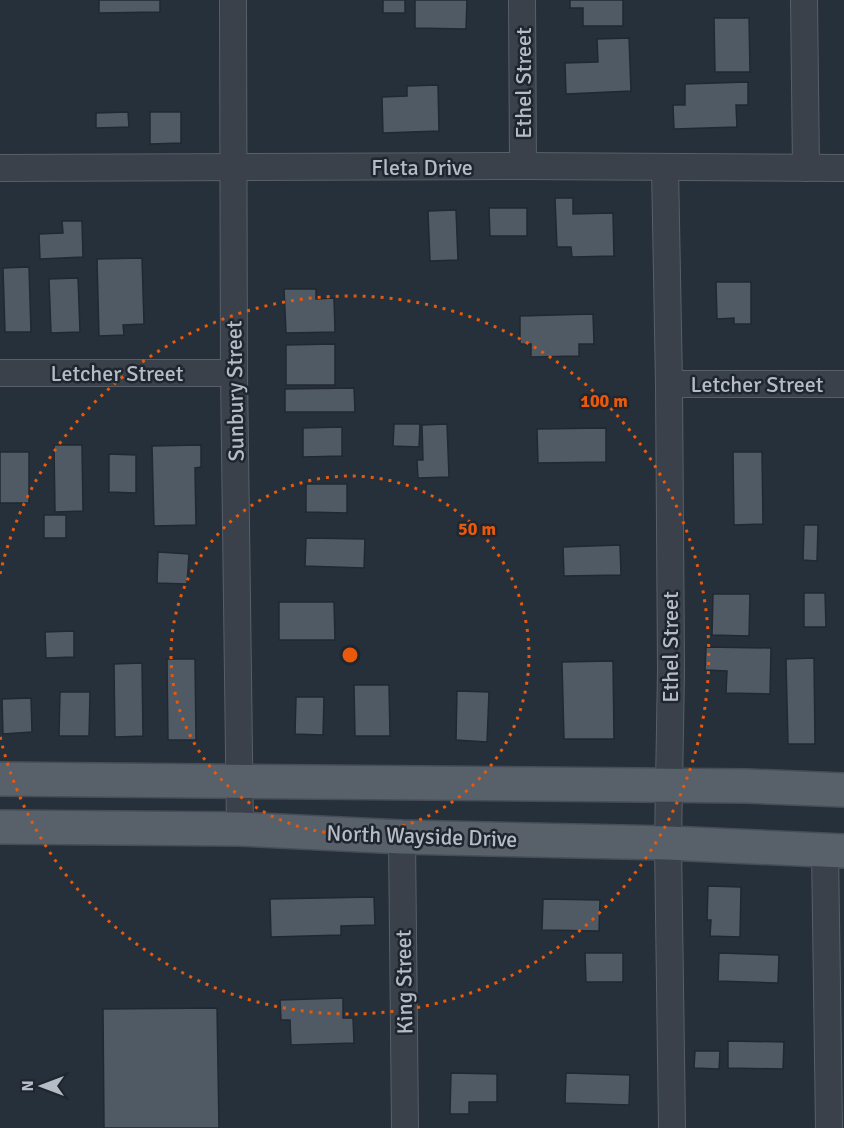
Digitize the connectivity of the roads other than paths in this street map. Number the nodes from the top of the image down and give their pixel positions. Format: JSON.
{"nodes":[{"id":1,"x":233,"y":0,"type":"edge"},
{"id":2,"x":522,"y":0,"type":"edge"},
{"id":3,"x":804,"y":0,"type":"edge"},
{"id":4,"x":523,"y":166,"type":"junction"},
{"id":5,"x":234,"y":167,"type":"junction"},
{"id":6,"x":665,"y":167,"type":"junction"},
{"id":7,"x":0,"y":168,"type":"edge"},
{"id":8,"x":806,"y":168,"type":"junction"},
{"id":9,"x":844,"y":168,"type":"edge"},
{"id":10,"x":0,"y":373,"type":"edge"},
{"id":11,"x":234,"y":374,"type":"junction"},
{"id":12,"x":669,"y":384,"type":"junction"},
{"id":13,"x":844,"y":384,"type":"edge"},
{"id":14,"x":0,"y":779,"type":"edge"},
{"id":15,"x":240,"y":782,"type":"junction"},
{"id":16,"x":668,"y":785,"type":"junction"},
{"id":17,"x":844,"y":790,"type":"edge"},
{"id":18,"x":0,"y":827,"type":"edge"},
{"id":19,"x":240,"y":829,"type":"junction"},
{"id":20,"x":402,"y":837,"type":"junction"},
{"id":21,"x":668,"y":843,"type":"junction"},
{"id":22,"x":835,"y":850,"type":"edge"},
{"id":23,"x":405,"y":1128,"type":"edge"},
{"id":24,"x":672,"y":1128,"type":"edge"},
{"id":25,"x":829,"y":1128,"type":"edge"}],
"edges":[{"from":1,"to":5,"type":"street","name":"Sunbury Street"},
{"from":2,"to":4,"type":"street","name":"Ethel Street"},
{"from":3,"to":8,"type":"street"},
{"from":4,"to":5,"type":"street","name":"Fleta Drive"},
{"from":4,"to":6,"type":"street","name":"Fleta Drive"},
{"from":5,"to":7,"type":"street","name":"Fleta Drive"},
{"from":5,"to":11,"type":"street","name":"Sunbury Street"},
{"from":6,"to":8,"type":"street","name":"Fleta Drive"},
{"from":6,"to":12,"type":"street","name":"Ethel Street"},
{"from":8,"to":9,"type":"street","name":"Fleta Drive"},
{"from":10,"to":11,"type":"street","name":"Letcher Street"},
{"from":11,"to":15,"type":"street","name":"Sunbury Street"},
{"from":12,"to":13,"type":"street","name":"Letcher Street"},
{"from":12,"to":16,"type":"street","name":"Ethel Street"},
{"from":14,"to":15,"type":"main road"},
{"from":15,"to":16,"type":"main road"},
{"from":15,"to":19,"type":"street","name":"Sunbury Street"},
{"from":16,"to":17,"type":"main road"},
{"from":16,"to":21,"type":"street","name":"Ethel Street"},
{"from":18,"to":19,"type":"main road","name":"North Wayside Drive"},
{"from":19,"to":20,"type":"main road","name":"North Wayside Drive"},
{"from":20,"to":21,"type":"main road","name":"North Wayside Drive"},
{"from":20,"to":23,"type":"street","name":"King Street"},
{"from":21,"to":22,"type":"main road","name":"North Wayside Drive"},
{"from":21,"to":24,"type":"street","name":"Ethel Street"},
{"from":22,"to":25,"type":"street"}]}
